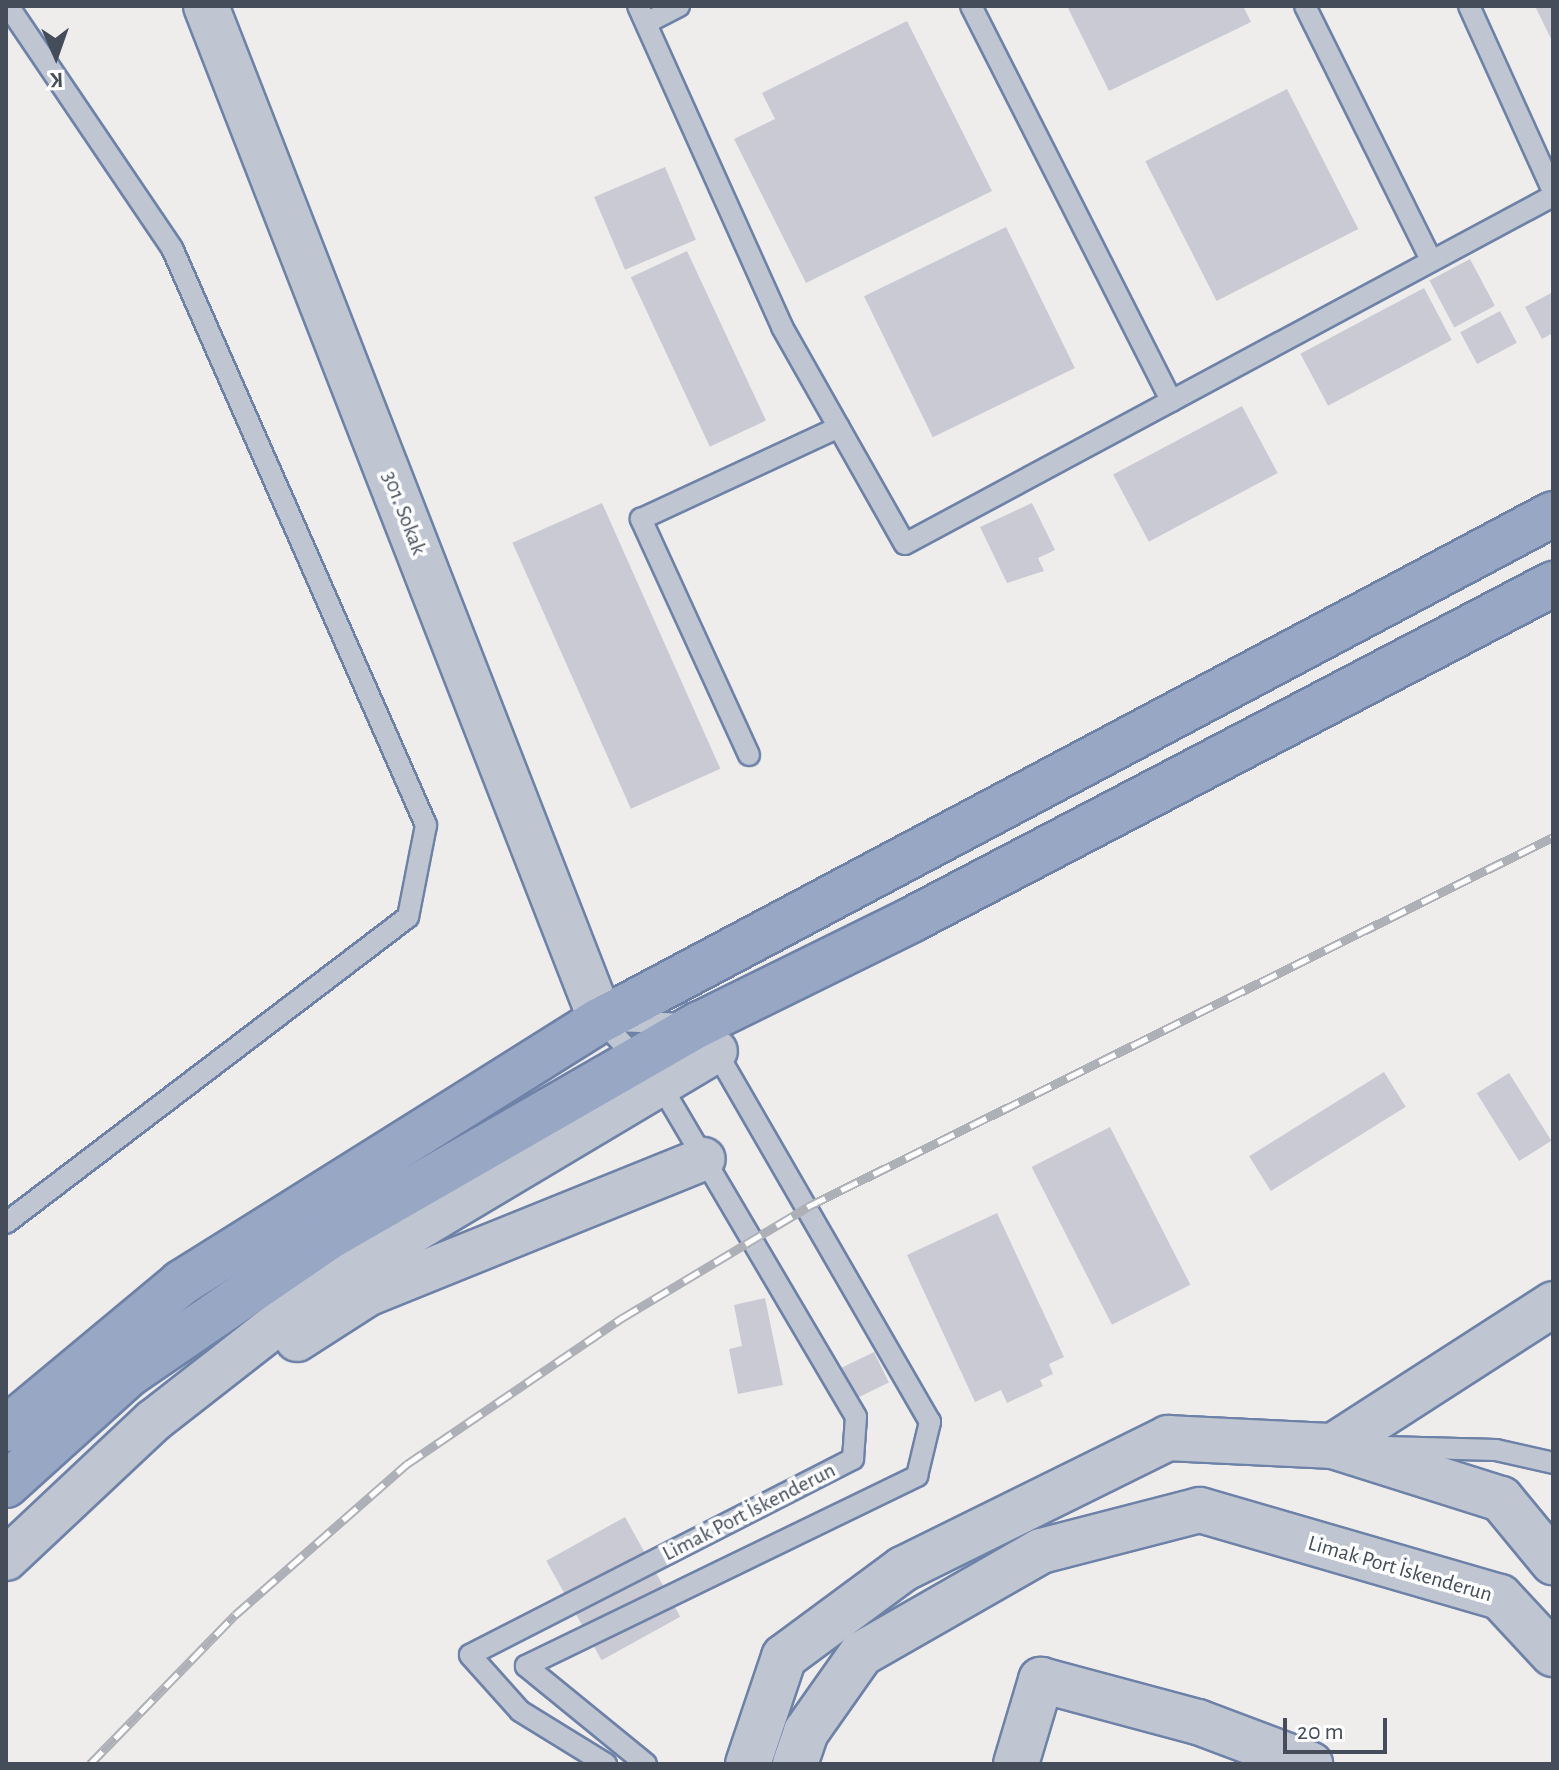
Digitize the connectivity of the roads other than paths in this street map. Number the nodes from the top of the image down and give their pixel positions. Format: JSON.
{"nodes":[{"id":1,"x":8,"y":6,"type":"edge"},
{"id":2,"x":206,"y":6,"type":"edge"},
{"id":3,"x":679,"y":6,"type":"edge"},
{"id":4,"x":971,"y":6,"type":"edge"},
{"id":5,"x":1305,"y":6,"type":"edge"},
{"id":6,"x":1469,"y":6,"type":"edge"},
{"id":7,"x":642,"y":14,"type":"edge"},
{"id":8,"x":1553,"y":194,"type":"edge"},
{"id":9,"x":1431,"y":260,"type":"junction"},
{"id":10,"x":1171,"y":401,"type":"junction"},
{"id":11,"x":839,"y":427,"type":"junction"},
{"id":12,"x":1553,"y":514,"type":"edge"},
{"id":13,"x":1553,"y":584,"type":"edge"},
{"id":14,"x":1282,"y":658,"type":"junction"},
{"id":15,"x":1315,"y":710,"type":"junction"},
{"id":16,"x":749,"y":755,"type":"dead end"},
{"id":17,"x":601,"y":1020,"type":"junction"},
{"id":18,"x":708,"y":1038,"type":"junction"},
{"id":19,"x":649,"y":1072,"type":"junction"},
{"id":20,"x":704,"y":1159,"type":"junction"},
{"id":21,"x":6,"y":1223,"type":"edge"},
{"id":22,"x":1553,"y":1304,"type":"edge"},
{"id":23,"x":153,"y":1421,"type":"junction"},
{"id":24,"x":6,"y":1429,"type":"edge"},
{"id":25,"x":1333,"y":1446,"type":"junction"},
{"id":26,"x":1553,"y":1463,"type":"edge"},
{"id":27,"x":6,"y":1485,"type":"edge"},
{"id":28,"x":6,"y":1559,"type":"edge"},
{"id":29,"x":1553,"y":1562,"type":"edge"},
{"id":30,"x":1553,"y":1654,"type":"edge"},
{"id":31,"x":606,"y":1764,"type":"edge"},
{"id":32,"x":646,"y":1764,"type":"edge"},
{"id":33,"x":748,"y":1764,"type":"edge"},
{"id":34,"x":795,"y":1764,"type":"edge"},
{"id":35,"x":1016,"y":1764,"type":"edge"},
{"id":36,"x":1310,"y":1764,"type":"edge"}],
"edges":[{"from":1,"to":21,"type":"lane"},
{"from":2,"to":17,"type":"street","name":"301. Sokak"},
{"from":3,"to":7,"type":"lane"},
{"from":4,"to":10,"type":"lane"},
{"from":5,"to":9,"type":"lane"},
{"from":6,"to":8,"type":"lane"},
{"from":7,"to":11,"type":"lane"},
{"from":8,"to":9,"type":"lane"},
{"from":9,"to":10,"type":"lane"},
{"from":10,"to":11,"type":"lane"},
{"from":11,"to":16,"type":"lane"},
{"from":12,"to":14,"type":"highway"},
{"from":13,"to":15,"type":"highway"},
{"from":14,"to":15,"type":"highway"},
{"from":14,"to":17,"type":"highway"},
{"from":15,"to":18,"type":"highway"},
{"from":17,"to":18,"type":"lane"},
{"from":17,"to":19,"type":"lane","name":"Limak Port İskenderun"},
{"from":17,"to":24,"type":"highway"},
{"from":18,"to":19,"type":"highway"},
{"from":18,"to":32,"type":"lane"},
{"from":19,"to":20,"type":"lane","name":"Limak Port İskenderun"},
{"from":19,"to":23,"type":"street"},
{"from":19,"to":27,"type":"highway"},
{"from":20,"to":23,"type":"street"},
{"from":20,"to":31,"type":"lane","name":"Limak Port İskenderun"},
{"from":22,"to":25,"type":"street"},
{"from":23,"to":28,"type":"street"},
{"from":25,"to":26,"type":"lane"},
{"from":25,"to":29,"type":"street"},
{"from":25,"to":33,"type":"street"},
{"from":30,"to":34,"type":"street","name":"Limak Port İskenderun"},
{"from":35,"to":36,"type":"street"}]}
